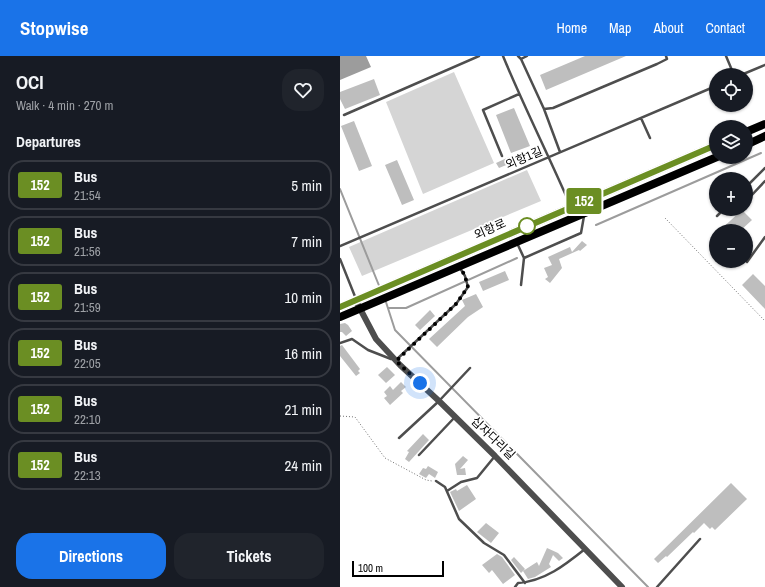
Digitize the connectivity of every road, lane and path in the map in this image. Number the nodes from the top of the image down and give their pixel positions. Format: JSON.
{"nodes":[{"id":1,"x":479,"y":56,"type":"edge"},
{"id":2,"x":504,"y":56,"type":"edge"},
{"id":3,"x":518,"y":56,"type":"edge"},
{"id":4,"x":527,"y":56,"type":"edge"},
{"id":5,"x":666,"y":56,"type":"edge"},
{"id":6,"x":726,"y":56,"type":"edge"},
{"id":7,"x":520,"y":59,"type":"junction"},
{"id":8,"x":765,"y":65,"type":"edge"},
{"id":9,"x":731,"y":68,"type":"edge"},
{"id":10,"x":753,"y":70,"type":"edge"},
{"id":11,"x":709,"y":89,"type":"edge"},
{"id":12,"x":519,"y":94,"type":"junction"},
{"id":13,"x":544,"y":110,"type":"junction"},
{"id":14,"x":344,"y":115,"type":"dead end"},
{"id":15,"x":641,"y":118,"type":"junction"},
{"id":16,"x":765,"y":124,"type":"edge"},
{"id":17,"x":753,"y":129,"type":"edge"},
{"id":18,"x":650,"y":138,"type":"dead end"},
{"id":19,"x":764,"y":139,"type":"edge"},
{"id":20,"x":753,"y":143,"type":"edge"},
{"id":21,"x":709,"y":148,"type":"edge"},
{"id":22,"x":560,"y":152,"type":"junction"},
{"id":23,"x":502,"y":156,"type":"dead end"},
{"id":24,"x":550,"y":157,"type":"junction"},
{"id":25,"x":709,"y":160,"type":"edge"},
{"id":26,"x":765,"y":168,"type":"edge"},
{"id":27,"x":753,"y":180,"type":"edge"},
{"id":28,"x":765,"y":181,"type":"edge"},
{"id":29,"x":753,"y":194,"type":"edge"},
{"id":30,"x":571,"y":207,"type":"junction"},
{"id":31,"x":585,"y":213,"type":"junction"},
{"id":32,"x":665,"y":218,"type":"dead end"},
{"id":33,"x":765,"y":237,"type":"edge"},
{"id":34,"x":517,"y":242,"type":"junction"},
{"id":35,"x":340,"y":246,"type":"edge"},
{"id":36,"x":753,"y":254,"type":"edge"},
{"id":37,"x":524,"y":258,"type":"junction"},
{"id":38,"x":340,"y":259,"type":"edge"},
{"id":39,"x":460,"y":267,"type":"junction"},
{"id":40,"x":521,"y":285,"type":"dead end"},
{"id":41,"x":356,"y":301,"type":"junction"},
{"id":42,"x":340,"y":307,"type":"edge"},
{"id":43,"x":360,"y":309,"type":"junction"},
{"id":44,"x":340,"y":317,"type":"edge"},
{"id":45,"x":765,"y":322,"type":"edge"},
{"id":46,"x":340,"y":343,"type":"edge"},
{"id":47,"x":396,"y":361,"type":"junction"},
{"id":48,"x":470,"y":368,"type":"dead end"},
{"id":49,"x":439,"y":401,"type":"junction"},
{"id":50,"x":340,"y":416,"type":"edge"},
{"id":51,"x":455,"y":417,"type":"junction"},
{"id":52,"x":399,"y":438,"type":"dead end"},
{"id":53,"x":419,"y":455,"type":"dead end"},
{"id":54,"x":496,"y":456,"type":"junction"},
{"id":55,"x":436,"y":481,"type":"joint"},
{"id":56,"x":447,"y":491,"type":"junction"},
{"id":57,"x":700,"y":539,"type":"dead end"},
{"id":58,"x":586,"y":549,"type":"junction"},
{"id":59,"x":525,"y":583,"type":"junction"},
{"id":60,"x":515,"y":587,"type":"edge"},
{"id":61,"x":622,"y":587,"type":"edge"},
{"id":62,"x":657,"y":587,"type":"edge"}],
"edges":[{"from":1,"to":14,"type":"lane"},
{"from":2,"to":12,"type":"lane"},
{"from":3,"to":7,"type":"lane"},
{"from":4,"to":7,"type":"lane"},
{"from":5,"to":13,"type":"lane"},
{"from":6,"to":9,"type":"lane"},
{"from":7,"to":13,"type":"lane"},
{"from":8,"to":10,"type":"lane"},
{"from":11,"to":15,"type":"lane","name":"외항1길"},
{"from":12,"to":23,"type":"lane"},
{"from":12,"to":24,"type":"lane"},
{"from":13,"to":22,"type":"lane"},
{"from":15,"to":18,"type":"lane"},
{"from":15,"to":22,"type":"lane","name":"외항1길"},
{"from":16,"to":17,"type":"main road"},
{"from":19,"to":20,"type":"main road"},
{"from":21,"to":30,"type":"main road","name":"외항로"},
{"from":22,"to":24,"type":"lane","name":"외항1길"},
{"from":24,"to":30,"type":"lane"},
{"from":24,"to":35,"type":"lane","name":"외항1길"},
{"from":25,"to":31,"type":"main road","name":"외항로"},
{"from":26,"to":27,"type":"lane"},
{"from":28,"to":29,"type":"lane"},
{"from":30,"to":41,"type":"main road","name":"외항로"},
{"from":31,"to":34,"type":"main road","name":"외항로"},
{"from":31,"to":37,"type":"lane"},
{"from":32,"to":45,"type":"path"},
{"from":33,"to":36,"type":"lane"},
{"from":34,"to":37,"type":"lane"},
{"from":34,"to":39,"type":"main road","name":"외항로"},
{"from":37,"to":40,"type":"lane"},
{"from":38,"to":41,"type":"lane"},
{"from":39,"to":43,"type":"main road","name":"외항로"},
{"from":39,"to":47,"type":"lane"},
{"from":41,"to":42,"type":"main road","name":"외항로"},
{"from":41,"to":43,"type":"street","name":"십자다리길"},
{"from":43,"to":44,"type":"main road","name":"외항로"},
{"from":43,"to":47,"type":"street","name":"십자다리길"},
{"from":46,"to":47,"type":"lane"},
{"from":47,"to":49,"type":"street","name":"십자다리길"},
{"from":48,"to":49,"type":"lane"},
{"from":49,"to":51,"type":"street","name":"십자다리길"},
{"from":49,"to":52,"type":"lane"},
{"from":50,"to":55,"type":"path"},
{"from":51,"to":53,"type":"lane"},
{"from":51,"to":54,"type":"street","name":"십자다리길"},
{"from":54,"to":56,"type":"lane"},
{"from":54,"to":58,"type":"street","name":"십자다리길"},
{"from":55,"to":56,"type":"lane"},
{"from":56,"to":59,"type":"lane"},
{"from":57,"to":62,"type":"lane"},
{"from":58,"to":59,"type":"lane"},
{"from":58,"to":61,"type":"street","name":"십자다리길"},
{"from":59,"to":60,"type":"lane"}]}
